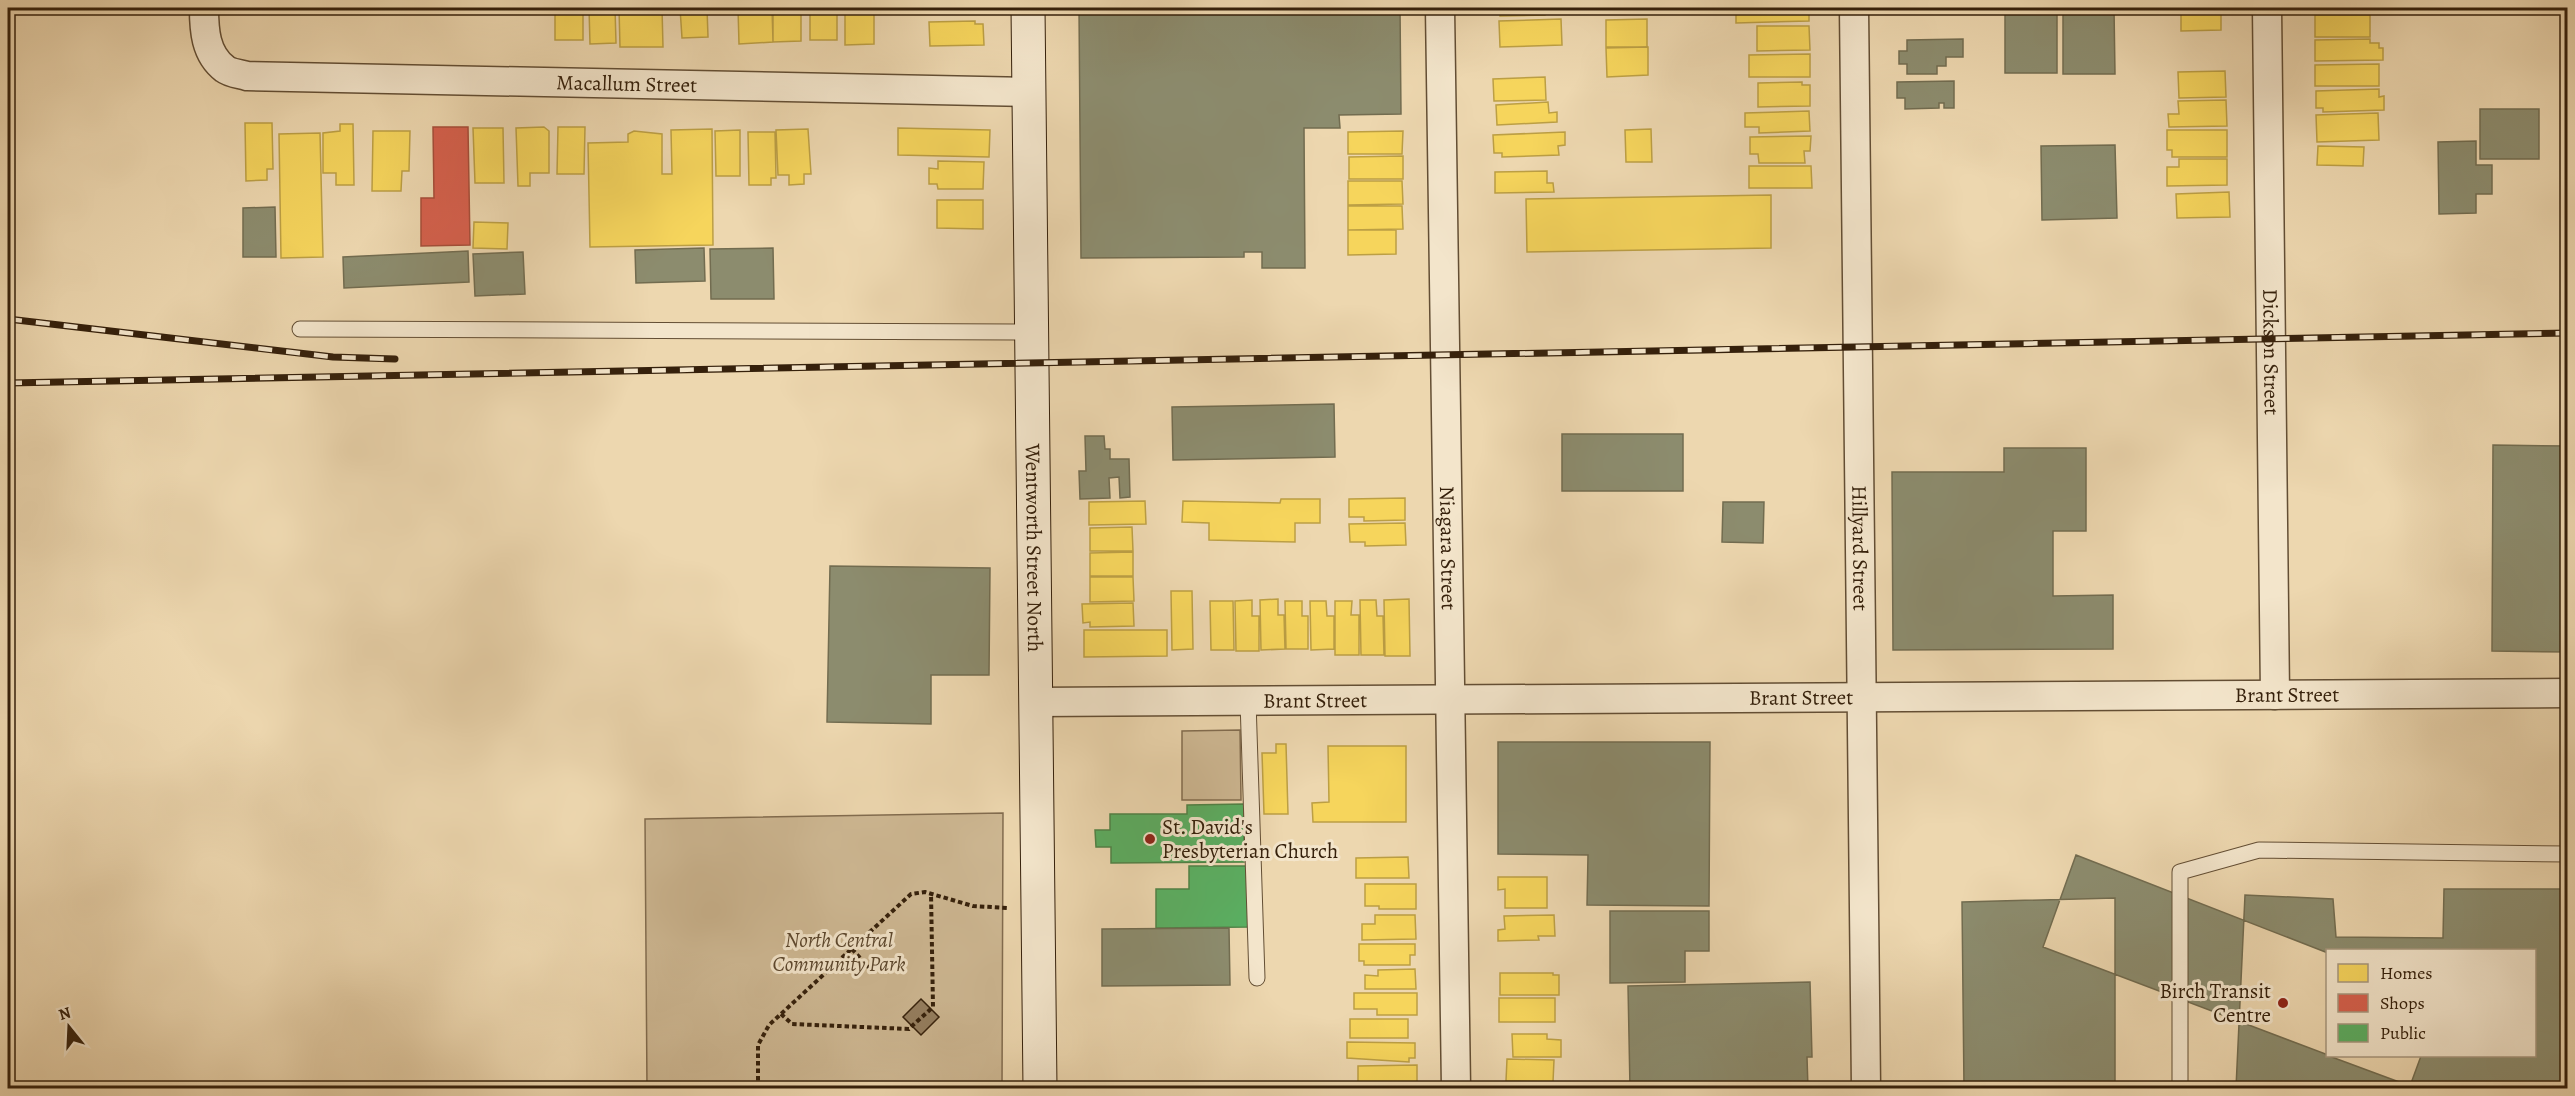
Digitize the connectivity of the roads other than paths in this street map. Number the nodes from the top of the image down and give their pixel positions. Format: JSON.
{"nodes":[{"id":1,"x":204,"y":8,"type":"edge"},
{"id":2,"x":1028,"y":8,"type":"edge"},
{"id":3,"x":1440,"y":8,"type":"edge"},
{"id":4,"x":1854,"y":8,"type":"edge"},
{"id":5,"x":2267,"y":8,"type":"edge"},
{"id":6,"x":1029,"y":92,"type":"junction"},
{"id":7,"x":300,"y":329,"type":"dead end"},
{"id":8,"x":1033,"y":332,"type":"junction"},
{"id":9,"x":2568,"y":693,"type":"edge"},
{"id":10,"x":2275,"y":695,"type":"junction"},
{"id":11,"x":1863,"y":699,"type":"junction"},
{"id":12,"x":1248,"y":701,"type":"junction"},
{"id":13,"x":1449,"y":701,"type":"junction"},
{"id":14,"x":1035,"y":702,"type":"junction"},
{"id":15,"x":2568,"y":854,"type":"edge"},
{"id":16,"x":1257,"y":978,"type":"dead end"},
{"id":17,"x":1040,"y":1089,"type":"edge"},
{"id":18,"x":1456,"y":1089,"type":"edge"},
{"id":19,"x":1866,"y":1089,"type":"edge"},
{"id":20,"x":2180,"y":1089,"type":"edge"}],
"edges":[{"from":1,"to":6,"type":"street","name":"Macallum Street"},
{"from":2,"to":6,"type":"main road","name":"Wentworth Street North"},
{"from":3,"to":13,"type":"street","name":"Niagara Street"},
{"from":4,"to":11,"type":"street","name":"Hillyard Street"},
{"from":5,"to":10,"type":"street","name":"Dickson Street"},
{"from":6,"to":8,"type":"main road","name":"Wentworth Street North"},
{"from":7,"to":8,"type":"lane"},
{"from":8,"to":14,"type":"main road","name":"Wentworth Street North"},
{"from":9,"to":10,"type":"street","name":"Brant Street"},
{"from":10,"to":11,"type":"street","name":"Brant Street"},
{"from":11,"to":13,"type":"street","name":"Brant Street"},
{"from":11,"to":19,"type":"street","name":"Hillyard Street"},
{"from":12,"to":13,"type":"street","name":"Brant Street"},
{"from":12,"to":14,"type":"street","name":"Brant Street"},
{"from":12,"to":16,"type":"lane"},
{"from":13,"to":18,"type":"street","name":"Niagara Street"},
{"from":14,"to":17,"type":"main road","name":"Wentworth Street North"},
{"from":15,"to":20,"type":"lane"}]}
